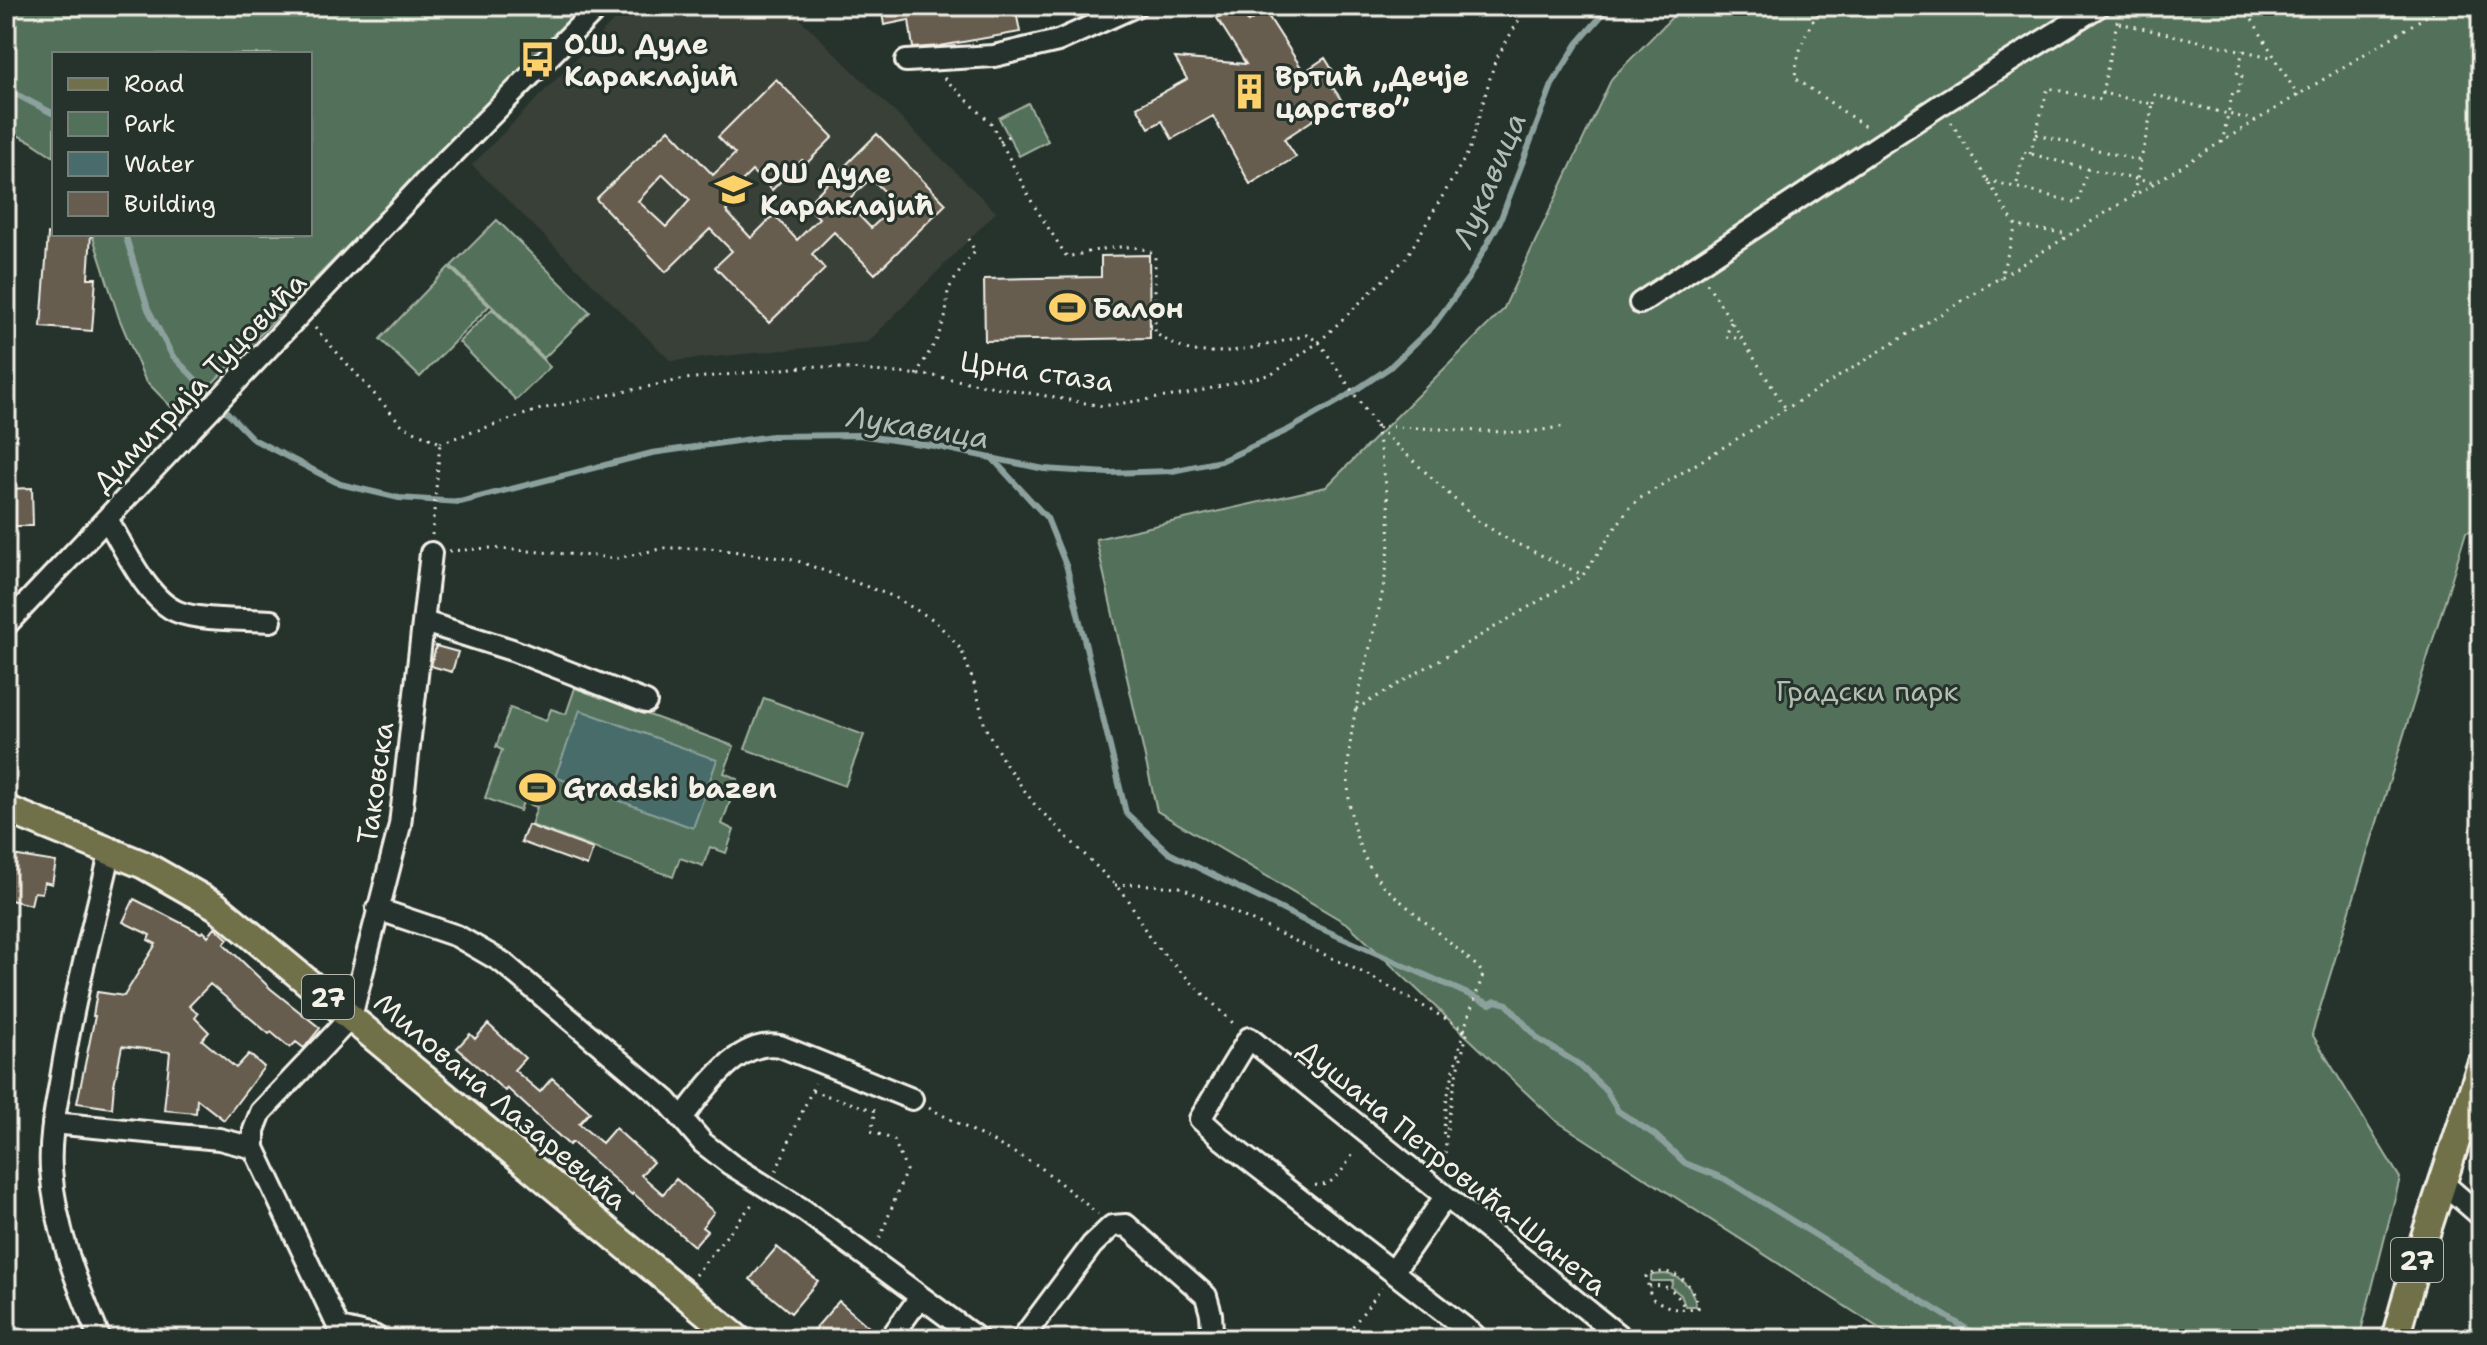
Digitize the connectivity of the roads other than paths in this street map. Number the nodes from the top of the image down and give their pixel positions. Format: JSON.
{"nodes":[{"id":1,"x":599,"y":6,"type":"edge"},
{"id":2,"x":1136,"y":6,"type":"edge"},
{"id":3,"x":2099,"y":6,"type":"edge"},
{"id":4,"x":916,"y":60,"type":"road end"},
{"id":5,"x":1640,"y":303,"type":"dead end"},
{"id":6,"x":107,"y":519,"type":"junction"},
{"id":7,"x":431,"y":553,"type":"road end"},
{"id":8,"x":271,"y":621,"type":"dead end"},
{"id":9,"x":424,"y":622,"type":"junction"},
{"id":10,"x":6,"y":625,"type":"edge"},
{"id":11,"x":646,"y":702,"type":"dead end"},
{"id":12,"x":6,"y":809,"type":"edge"},
{"id":13,"x":111,"y":850,"type":"junction"},
{"id":14,"x":377,"y":909,"type":"junction"},
{"id":15,"x":351,"y":1017,"type":"junction"},
{"id":16,"x":2481,"y":1065,"type":"edge"},
{"id":17,"x":912,"y":1099,"type":"road end"},
{"id":18,"x":682,"y":1118,"type":"junction"},
{"id":19,"x":53,"y":1123,"type":"junction"},
{"id":20,"x":254,"y":1148,"type":"junction"},
{"id":21,"x":2443,"y":1183,"type":"junction"},
{"id":22,"x":1445,"y":1197,"type":"junction"},
{"id":23,"x":2481,"y":1216,"type":"edge"},
{"id":24,"x":1393,"y":1272,"type":"junction"},
{"id":25,"x":920,"y":1297,"type":"junction"},
{"id":26,"x":342,"y":1334,"type":"edge"},
{"id":27,"x":371,"y":1338,"type":"edge"},
{"id":28,"x":100,"y":1339,"type":"edge"},
{"id":29,"x":738,"y":1339,"type":"edge"},
{"id":30,"x":890,"y":1339,"type":"edge"},
{"id":31,"x":978,"y":1339,"type":"edge"},
{"id":32,"x":1022,"y":1339,"type":"edge"},
{"id":33,"x":1217,"y":1339,"type":"edge"},
{"id":34,"x":1471,"y":1339,"type":"edge"},
{"id":35,"x":1623,"y":1339,"type":"edge"},
{"id":36,"x":2395,"y":1339,"type":"edge"}],
"edges":[{"from":1,"to":6,"type":"street","name":"Димитрија Туцовића"},
{"from":2,"to":4,"type":"street"},
{"from":3,"to":5,"type":"street"},
{"from":6,"to":8,"type":"street"},
{"from":6,"to":10,"type":"street","name":"Димитрија Туцовића"},
{"from":7,"to":9,"type":"street","name":"Таковска"},
{"from":9,"to":11,"type":"street"},
{"from":9,"to":14,"type":"street","name":"Таковска"},
{"from":12,"to":13,"type":"main road","name":"Милована Лазаревића","number":"27"},
{"from":13,"to":15,"type":"main road","name":"Милована Лазаревића","number":"27"},
{"from":13,"to":19,"type":"street"},
{"from":14,"to":15,"type":"street","name":"Таковска"},
{"from":14,"to":18,"type":"street"},
{"from":15,"to":20,"type":"street"},
{"from":15,"to":29,"type":"main road","name":"Милована Лазаревића","number":"27"},
{"from":16,"to":21,"type":"main road","number":"27"},
{"from":17,"to":18,"type":"street"},
{"from":18,"to":25,"type":"street"},
{"from":19,"to":20,"type":"street"},
{"from":19,"to":28,"type":"street"},
{"from":20,"to":26,"type":"street"},
{"from":21,"to":23,"type":"street"},
{"from":21,"to":36,"type":"main road","number":"27"},
{"from":22,"to":24,"type":"street"},
{"from":22,"to":24,"type":"street","name":"Душана Петровића-Шанета"},
{"from":22,"to":35,"type":"street","name":"Душана Петровића-Шанета"},
{"from":24,"to":34,"type":"street"},
{"from":25,"to":30,"type":"street"},
{"from":25,"to":31,"type":"street"},
{"from":26,"to":27,"type":"street"},
{"from":32,"to":33,"type":"street"}]}
